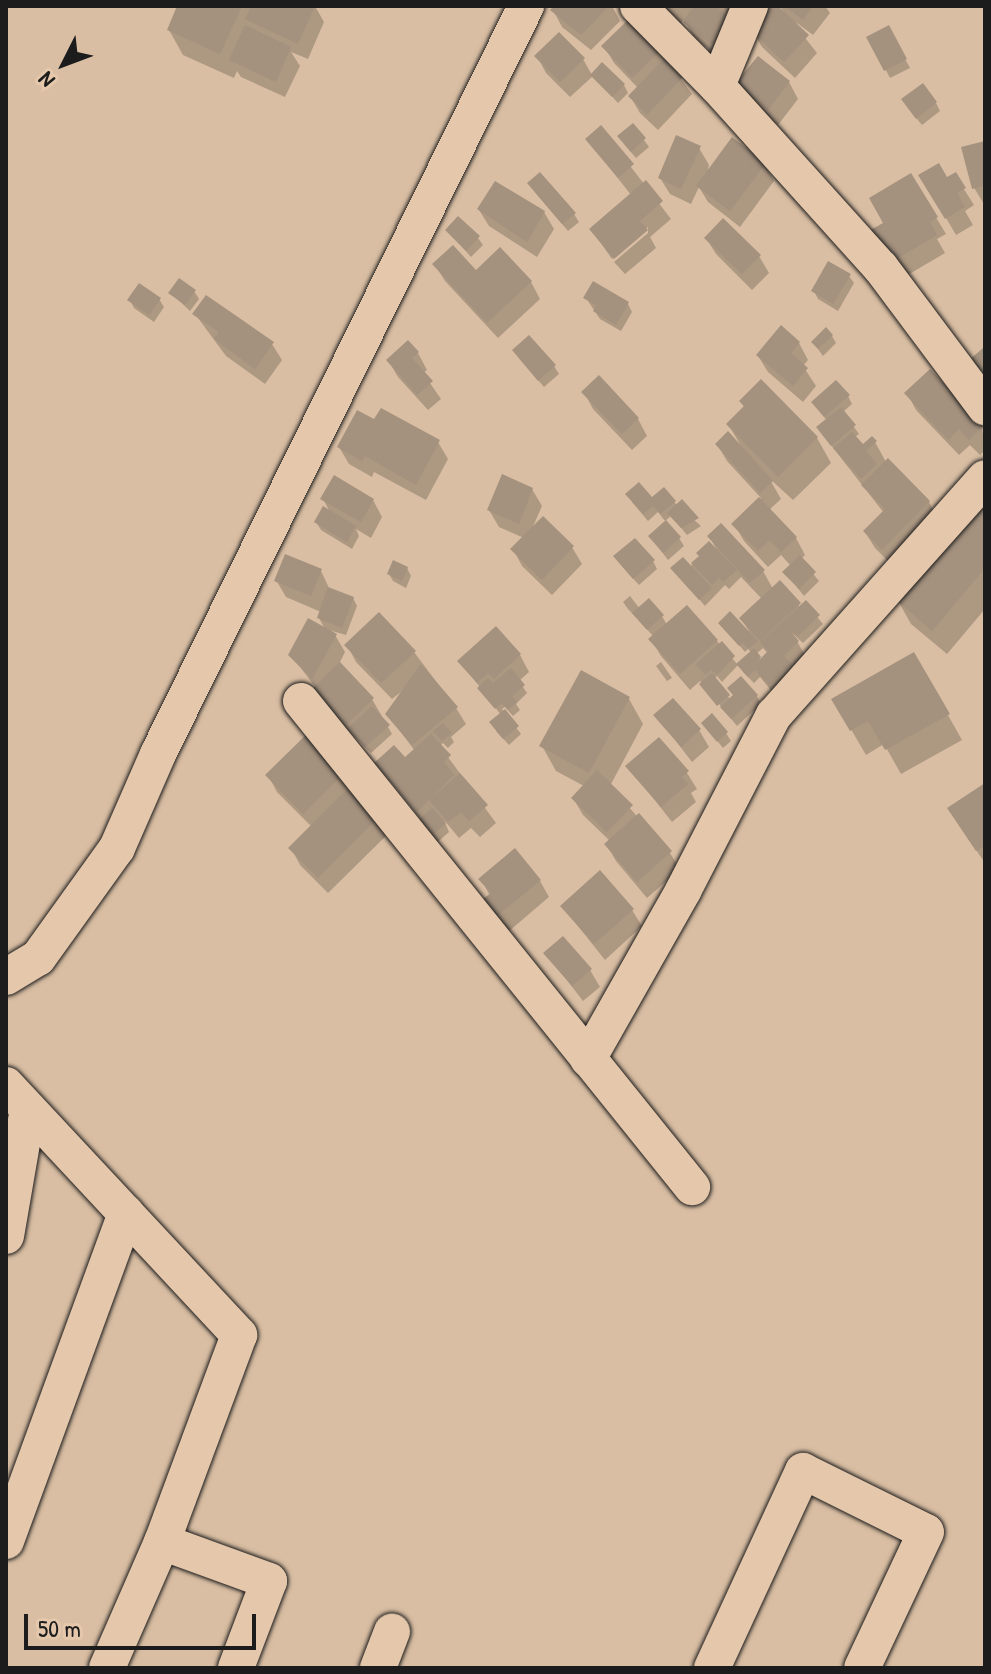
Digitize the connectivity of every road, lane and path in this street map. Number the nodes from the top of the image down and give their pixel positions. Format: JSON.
{"nodes":[{"id":1,"x":526,"y":6,"type":"edge"},
{"id":2,"x":638,"y":6,"type":"edge"},
{"id":3,"x":750,"y":6,"type":"edge"},
{"id":4,"x":717,"y":86,"type":"junction"},
{"id":5,"x":985,"y":407,"type":"edge"},
{"id":6,"x":985,"y":478,"type":"edge"},
{"id":7,"x":301,"y":701,"type":"dead end"},
{"id":8,"x":6,"y":977,"type":"edge"},
{"id":9,"x":588,"y":1059,"type":"junction"},
{"id":10,"x":17,"y":1097,"type":"edge"},
{"id":11,"x":692,"y":1187,"type":"dead end"},
{"id":12,"x":126,"y":1213,"type":"junction"},
{"id":13,"x":6,"y":1236,"type":"edge"},
{"id":14,"x":6,"y":1541,"type":"edge"},
{"id":15,"x":162,"y":1542,"type":"junction"},
{"id":16,"x":392,"y":1632,"type":"dead end"},
{"id":17,"x":107,"y":1668,"type":"edge"},
{"id":18,"x":236,"y":1668,"type":"edge"},
{"id":19,"x":378,"y":1668,"type":"edge"},
{"id":20,"x":712,"y":1668,"type":"edge"},
{"id":21,"x":862,"y":1668,"type":"edge"}],
"edges":[{"from":1,"to":8,"type":"street"},
{"from":2,"to":4,"type":"street"},
{"from":3,"to":4,"type":"street"},
{"from":4,"to":5,"type":"street"},
{"from":6,"to":9,"type":"street"},
{"from":7,"to":9,"type":"street"},
{"from":9,"to":11,"type":"street"},
{"from":10,"to":12,"type":"street"},
{"from":10,"to":13,"type":"street"},
{"from":12,"to":14,"type":"street"},
{"from":12,"to":15,"type":"street"},
{"from":15,"to":17,"type":"street"},
{"from":15,"to":18,"type":"street"},
{"from":16,"to":19,"type":"street"},
{"from":20,"to":21,"type":"street"}]}
